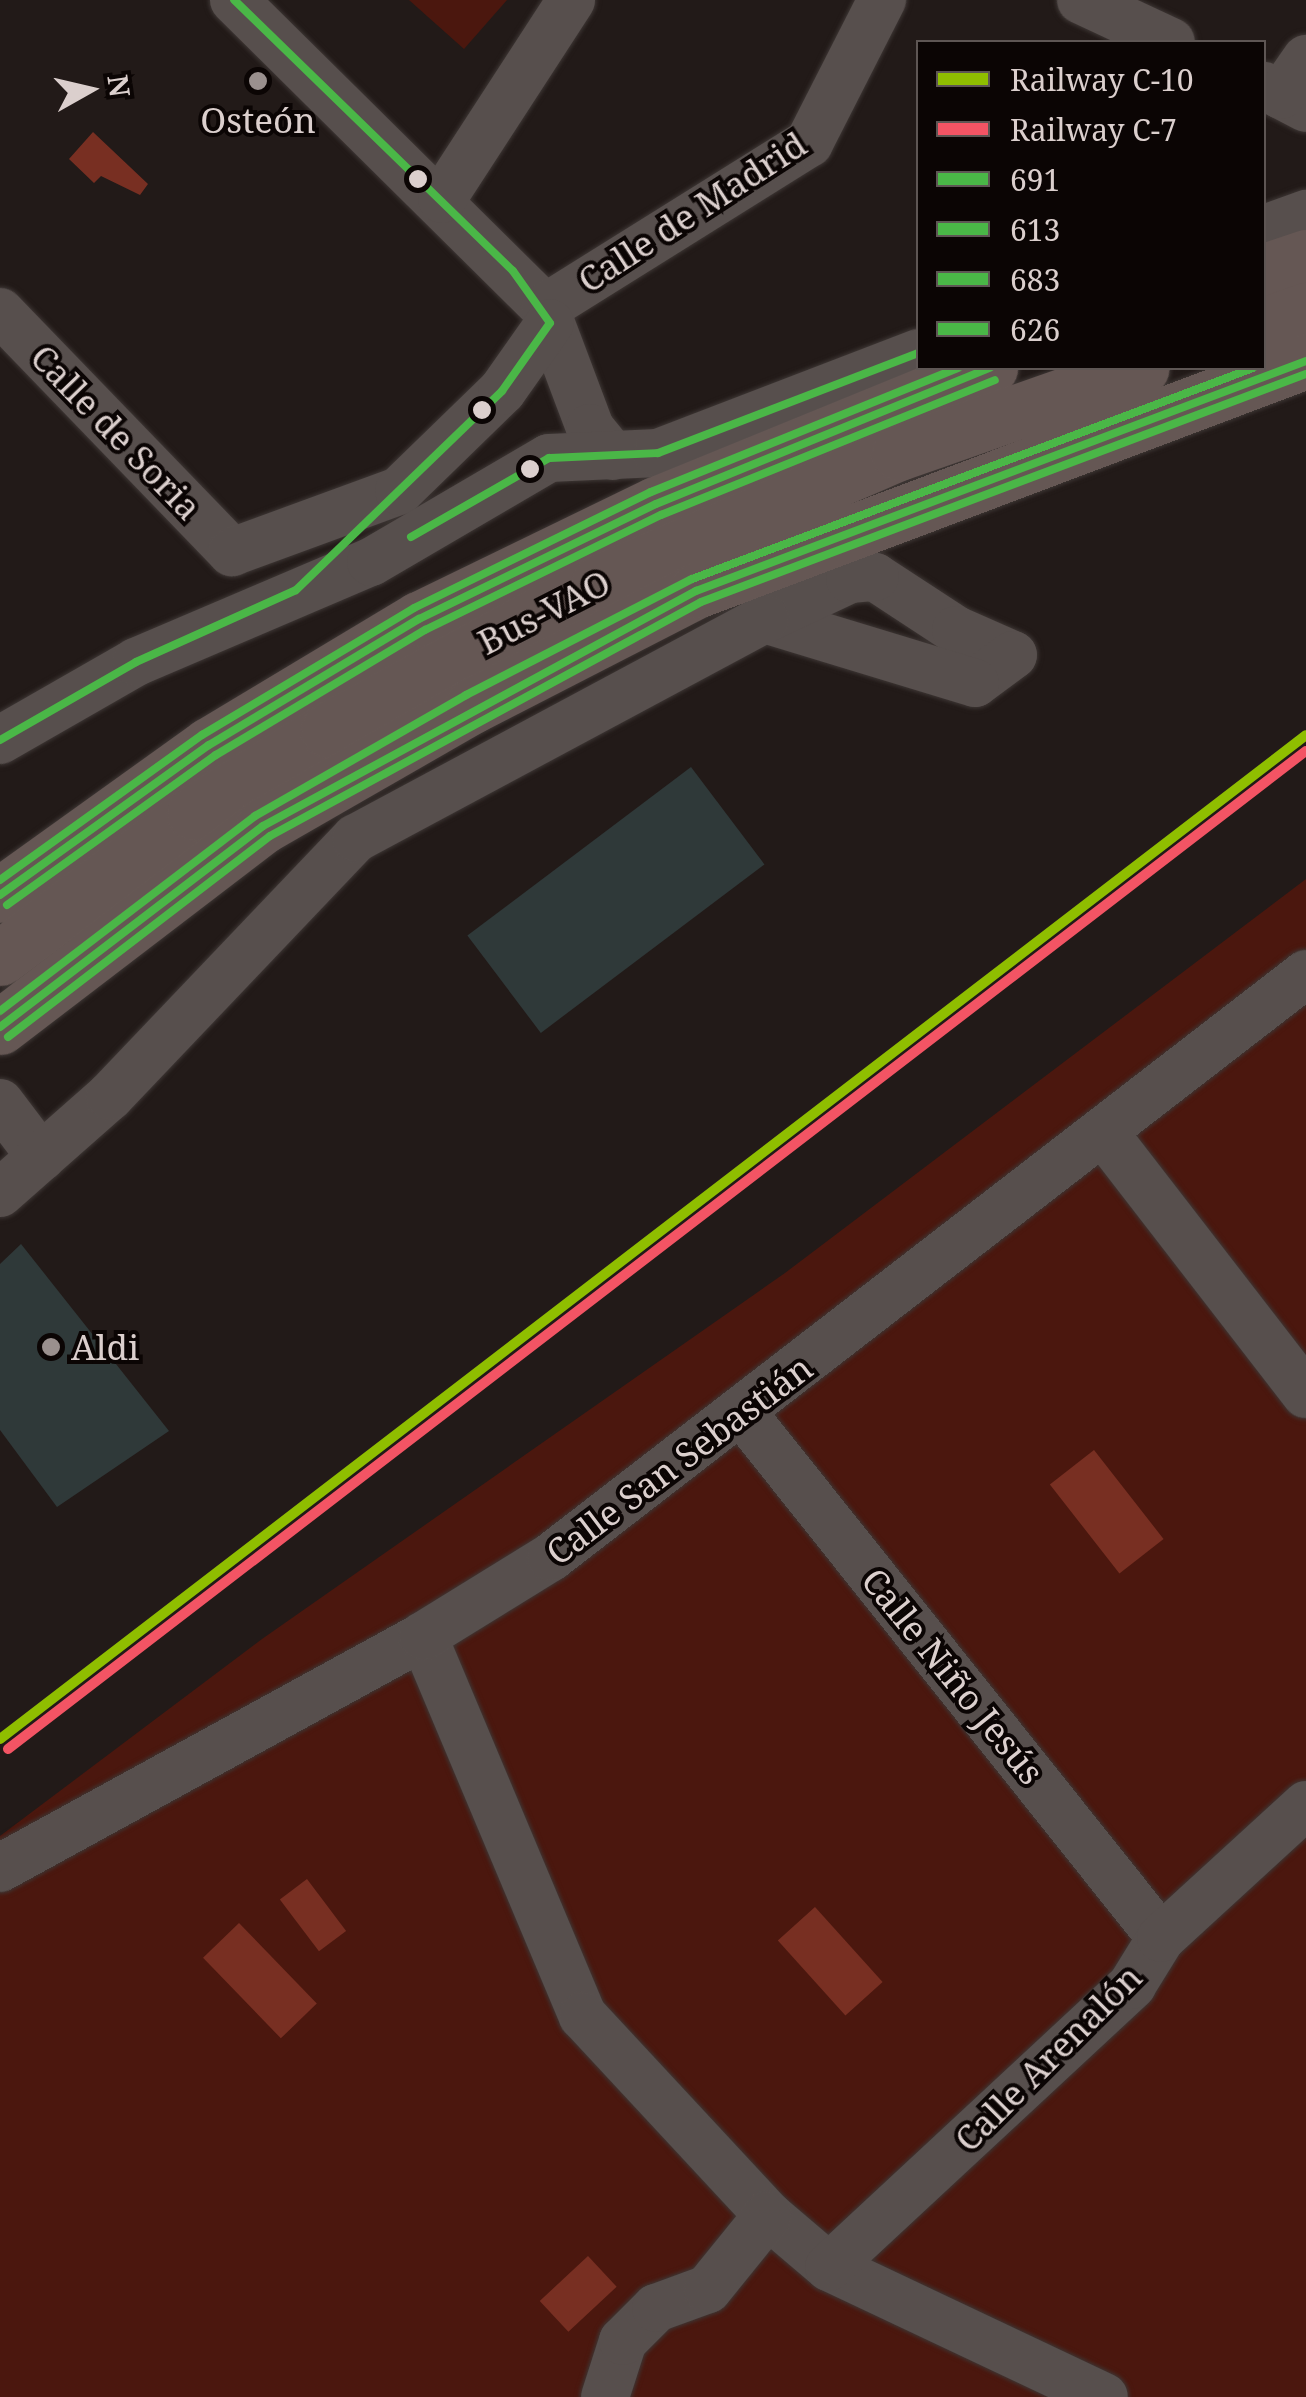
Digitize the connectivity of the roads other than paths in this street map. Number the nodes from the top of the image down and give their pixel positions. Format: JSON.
{"nodes":[{"id":1,"x":234,"y":0,"type":"edge"},
{"id":2,"x":572,"y":0,"type":"edge"},
{"id":3,"x":882,"y":0,"type":"edge"},
{"id":4,"x":1081,"y":0,"type":"edge"},
{"id":5,"x":1166,"y":40,"type":"edge"},
{"id":6,"x":442,"y":199,"type":"junction"},
{"id":7,"x":1306,"y":214,"type":"edge"},
{"id":8,"x":1266,"y":229,"type":"edge"},
{"id":9,"x":1306,"y":256,"type":"edge"},
{"id":10,"x":1266,"y":271,"type":"edge"},
{"id":11,"x":1306,"y":310,"type":"edge"},
{"id":12,"x":0,"y":312,"type":"edge"},
{"id":13,"x":548,"y":316,"type":"junction"},
{"id":14,"x":1266,"y":324,"type":"edge"},
{"id":15,"x":916,"y":354,"type":"edge"},
{"id":16,"x":1306,"y":361,"type":"edge"},
{"id":17,"x":985,"y":370,"type":"edge"},
{"id":18,"x":1136,"y":370,"type":"edge"},
{"id":19,"x":502,"y":391,"type":"junction"},
{"id":20,"x":613,"y":456,"type":"junction"},
{"id":21,"x":539,"y":463,"type":"junction"},
{"id":22,"x":399,"y":491,"type":"junction"},
{"id":23,"x":296,"y":590,"type":"junction"},
{"id":24,"x":765,"y":619,"type":"dead end"},
{"id":25,"x":0,"y":740,"type":"edge"},
{"id":26,"x":0,"y":895,"type":"edge"},
{"id":27,"x":0,"y":958,"type":"edge"},
{"id":28,"x":1306,"y":974,"type":"edge"},
{"id":29,"x":0,"y":1027,"type":"edge"},
{"id":30,"x":19,"y":1128,"type":"edge"},
{"id":31,"x":1104,"y":1133,"type":"junction"},
{"id":32,"x":0,"y":1193,"type":"edge"},
{"id":33,"x":1306,"y":1394,"type":"edge"},
{"id":34,"x":744,"y":1415,"type":"junction"},
{"id":35,"x":423,"y":1636,"type":"junction"},
{"id":36,"x":1306,"y":1805,"type":"edge"},
{"id":37,"x":0,"y":1868,"type":"edge"},
{"id":38,"x":1161,"y":1938,"type":"junction"},
{"id":39,"x":768,"y":2215,"type":"junction"},
{"id":40,"x":828,"y":2267,"type":"junction"},
{"id":41,"x":605,"y":2397,"type":"edge"},
{"id":42,"x":1104,"y":2397,"type":"edge"}],
"edges":[{"from":1,"to":6,"type":"street"},
{"from":2,"to":6,"type":"street"},
{"from":3,"to":13,"type":"street","name":"Calle de Madrid"},
{"from":4,"to":5,"type":"street"},
{"from":6,"to":13,"type":"street"},
{"from":7,"to":8,"type":"street"},
{"from":9,"to":10,"type":"highway"},
{"from":11,"to":14,"type":"highway"},
{"from":12,"to":22,"type":"street","name":"Calle de Soria"},
{"from":13,"to":19,"type":"street"},
{"from":13,"to":20,"type":"street"},
{"from":15,"to":20,"type":"street"},
{"from":16,"to":29,"type":"highway"},
{"from":17,"to":26,"type":"highway"},
{"from":18,"to":27,"type":"highway","name":"Bus-VAO"},
{"from":19,"to":21,"type":"street"},
{"from":19,"to":22,"type":"street"},
{"from":20,"to":21,"type":"street"},
{"from":21,"to":23,"type":"street"},
{"from":22,"to":23,"type":"street"},
{"from":23,"to":25,"type":"street"},
{"from":24,"to":30,"type":"street"},
{"from":28,"to":31,"type":"street","name":"Calle San Sebastián"},
{"from":30,"to":32,"type":"street"},
{"from":31,"to":33,"type":"street"},
{"from":31,"to":34,"type":"street","name":"Calle San Sebastián"},
{"from":34,"to":35,"type":"street","name":"Calle San Sebastián"},
{"from":34,"to":38,"type":"street","name":"Calle Niño Jesús"},
{"from":35,"to":37,"type":"street","name":"Calle San Sebastián"},
{"from":35,"to":39,"type":"street"},
{"from":36,"to":38,"type":"street","name":"Calle Arenalón"},
{"from":38,"to":40,"type":"street","name":"Calle Arenalón"},
{"from":39,"to":40,"type":"street"},
{"from":39,"to":41,"type":"street"},
{"from":40,"to":42,"type":"street"}]}
